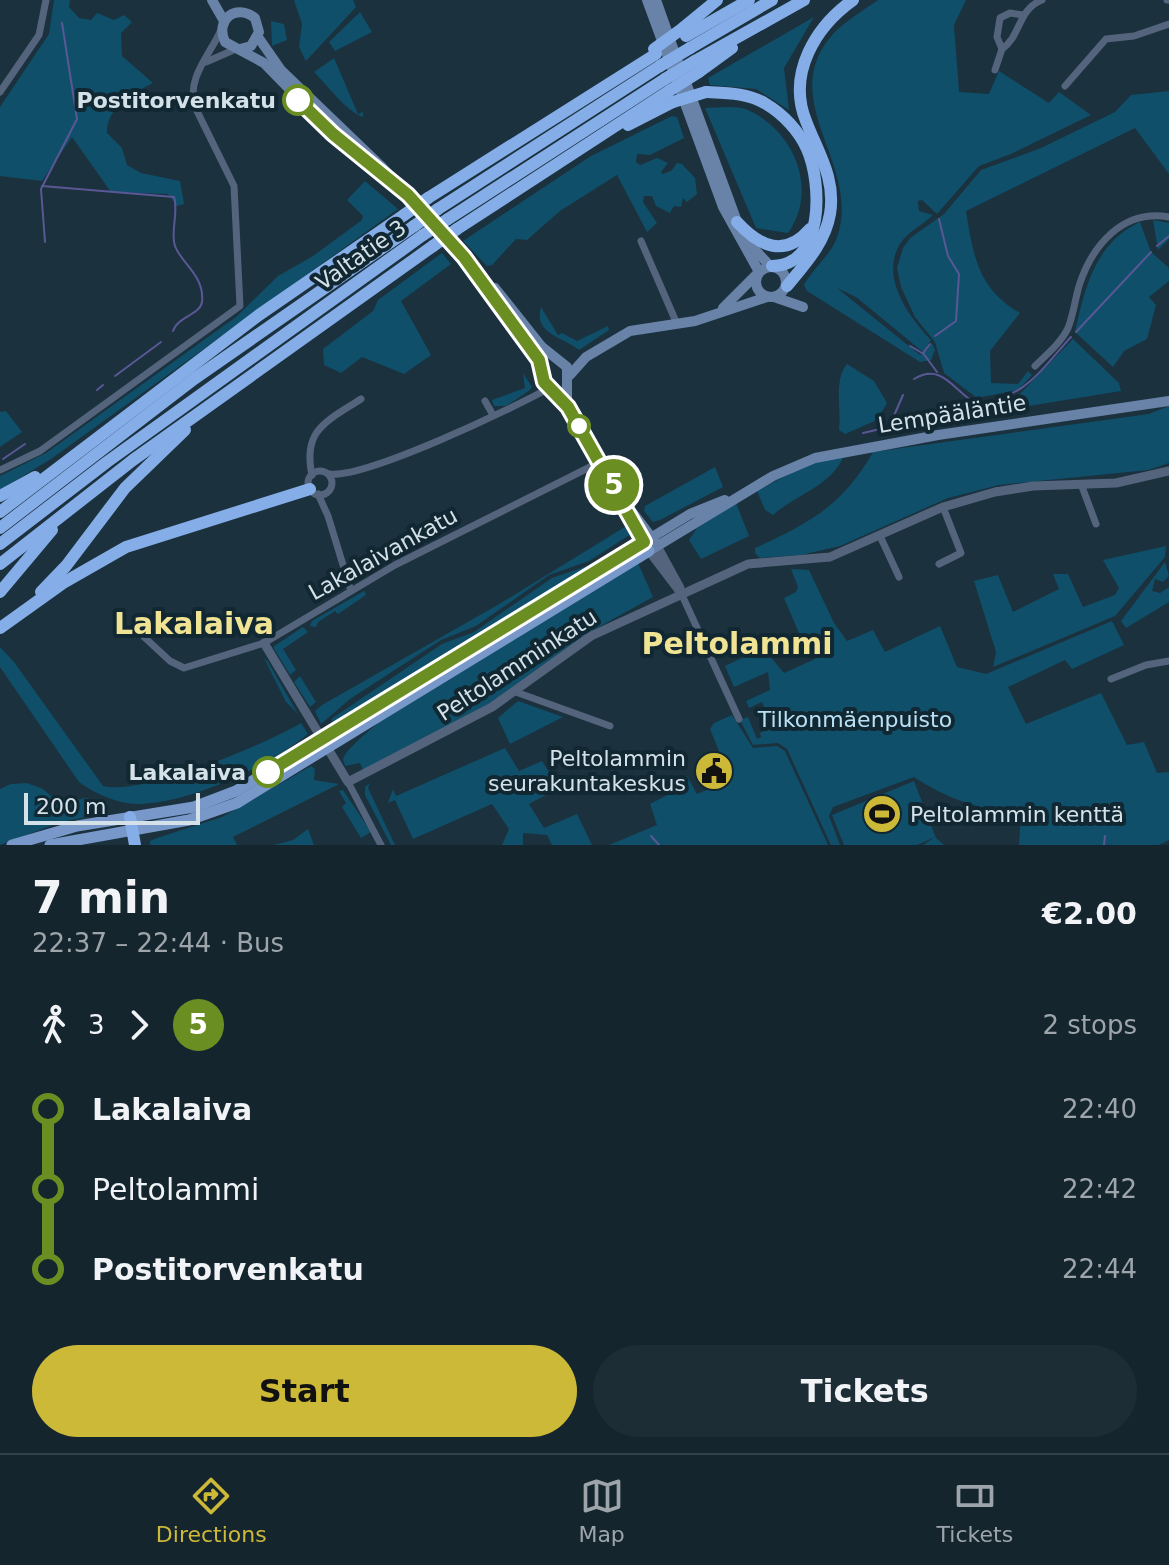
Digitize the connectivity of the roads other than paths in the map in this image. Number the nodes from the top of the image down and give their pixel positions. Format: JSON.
{"nodes":[{"id":1,"x":46,"y":0,"type":"edge"},
{"id":2,"x":212,"y":0,"type":"edge"},
{"id":3,"x":219,"y":0,"type":"edge"},
{"id":4,"x":647,"y":0,"type":"edge"},
{"id":5,"x":656,"y":0,"type":"edge"},
{"id":6,"x":717,"y":0,"type":"edge"},
{"id":7,"x":749,"y":0,"type":"edge"},
{"id":8,"x":772,"y":0,"type":"edge"},
{"id":9,"x":804,"y":0,"type":"edge"},
{"id":10,"x":853,"y":0,"type":"edge"},
{"id":11,"x":1042,"y":0,"type":"edge"},
{"id":12,"x":237,"y":12,"type":"junction"},
{"id":13,"x":1023,"y":15,"type":"junction"},
{"id":14,"x":1169,"y":24,"type":"edge"},
{"id":15,"x":222,"y":26,"type":"junction"},
{"id":16,"x":258,"y":37,"type":"junction"},
{"id":17,"x":238,"y":49,"type":"junction"},
{"id":18,"x":690,"y":49,"type":"junction"},
{"id":19,"x":1002,"y":49,"type":"junction"},
{"id":20,"x":656,"y":56,"type":"junction"},
{"id":21,"x":204,"y":63,"type":"junction"},
{"id":22,"x":995,"y":70,"type":"dead end"},
{"id":23,"x":1065,"y":86,"type":"dead end"},
{"id":24,"x":669,"y":91,"type":"junction"},
{"id":25,"x":0,"y":92,"type":"edge"},
{"id":26,"x":408,"y":195,"type":"junction"},
{"id":27,"x":1169,"y":217,"type":"edge"},
{"id":28,"x":737,"y":222,"type":"junction"},
{"id":29,"x":814,"y":223,"type":"junction"},
{"id":30,"x":452,"y":224,"type":"junction"},
{"id":31,"x":419,"y":230,"type":"junction"},
{"id":32,"x":641,"y":241,"type":"dead end"},
{"id":33,"x":464,"y":257,"type":"junction"},
{"id":34,"x":771,"y":266,"type":"junction"},
{"id":35,"x":758,"y":272,"type":"junction"},
{"id":36,"x":786,"y":287,"type":"junction"},
{"id":37,"x":771,"y":297,"type":"junction"},
{"id":38,"x":718,"y":312,"type":"junction"},
{"id":39,"x":677,"y":324,"type":"junction"},
{"id":40,"x":586,"y":357,"type":"junction"},
{"id":41,"x":559,"y":362,"type":"junction"},
{"id":42,"x":1035,"y":366,"type":"dead end"},
{"id":43,"x":543,"y":375,"type":"junction"},
{"id":44,"x":568,"y":379,"type":"junction"},
{"id":45,"x":552,"y":388,"type":"junction"},
{"id":46,"x":531,"y":395,"type":"junction"},
{"id":47,"x":361,"y":399,"type":"dead end"},
{"id":48,"x":485,"y":401,"type":"dead end"},
{"id":49,"x":1169,"y":401,"type":"edge"},
{"id":50,"x":213,"y":403,"type":"junction"},
{"id":51,"x":568,"y":407,"type":"junction"},
{"id":52,"x":493,"y":415,"type":"junction"},
{"id":53,"x":101,"y":433,"type":"junction"},
{"id":54,"x":600,"y":462,"type":"junction"},
{"id":55,"x":0,"y":470,"type":"edge"},
{"id":56,"x":356,"y":471,"type":"junction"},
{"id":57,"x":1169,"y":471,"type":"edge"},
{"id":58,"x":320,"y":473,"type":"junction"},
{"id":59,"x":1081,"y":484,"type":"junction"},
{"id":60,"x":329,"y":489,"type":"junction"},
{"id":61,"x":314,"y":492,"type":"junction"},
{"id":62,"x":0,"y":496,"type":"edge"},
{"id":63,"x":943,"y":507,"type":"junction"},
{"id":64,"x":70,"y":510,"type":"junction"},
{"id":65,"x":0,"y":512,"type":"edge"},
{"id":66,"x":328,"y":516,"type":"junction"},
{"id":67,"x":1096,"y":524,"type":"dead end"},
{"id":68,"x":0,"y":528,"type":"edge"},
{"id":69,"x":880,"y":536,"type":"junction"},
{"id":70,"x":0,"y":544,"type":"edge"},
{"id":71,"x":650,"y":544,"type":"junction"},
{"id":72,"x":0,"y":564,"type":"edge"},
{"id":73,"x":939,"y":564,"type":"dead end"},
{"id":74,"x":899,"y":577,"type":"dead end"},
{"id":75,"x":351,"y":591,"type":"junction"},
{"id":76,"x":0,"y":592,"type":"edge"},
{"id":77,"x":680,"y":592,"type":"junction"},
{"id":78,"x":0,"y":627,"type":"edge"},
{"id":79,"x":143,"y":636,"type":"dead end"},
{"id":80,"x":264,"y":643,"type":"junction"},
{"id":81,"x":1169,"y":661,"type":"edge"},
{"id":82,"x":1111,"y":679,"type":"dead end"},
{"id":83,"x":513,"y":691,"type":"junction"},
{"id":84,"x":739,"y":719,"type":"dead end"},
{"id":85,"x":610,"y":726,"type":"dead end"},
{"id":86,"x":325,"y":744,"type":"junction"},
{"id":87,"x":348,"y":782,"type":"junction"},
{"id":88,"x":132,"y":823,"type":"junction"},
{"id":89,"x":12,"y":845,"type":"edge"},
{"id":90,"x":50,"y":845,"type":"edge"},
{"id":91,"x":135,"y":845,"type":"edge"},
{"id":92,"x":381,"y":845,"type":"edge"}],
"edges":[{"from":1,"to":25,"type":"street"},
{"from":2,"to":15,"type":"main road"},
{"from":3,"to":12,"type":"main road"},
{"from":4,"to":35,"type":"main road"},
{"from":5,"to":28,"type":"main road"},
{"from":6,"to":18,"type":"highway"},
{"from":7,"to":18,"type":"highway"},
{"from":8,"to":18,"type":"highway","name":"Valtatie 3"},
{"from":9,"to":18,"type":"highway"},
{"from":10,"to":36,"type":"highway"},
{"from":11,"to":13,"type":"street"},
{"from":12,"to":15,"type":"main road"},
{"from":12,"to":16,"type":"main road"},
{"from":13,"to":19,"type":"street"},
{"from":13,"to":19,"type":"street"},
{"from":14,"to":23,"type":"street"},
{"from":15,"to":17,"type":"main road"},
{"from":15,"to":21,"type":"street"},
{"from":16,"to":17,"type":"main road"},
{"from":16,"to":26,"type":"main road"},
{"from":17,"to":21,"type":"street"},
{"from":17,"to":26,"type":"main road"},
{"from":18,"to":20,"type":"highway","name":"Valtatie 3","bridge":true},
{"from":18,"to":20,"type":"highway","bridge":true},
{"from":18,"to":24,"type":"highway","bridge":true},
{"from":19,"to":22,"type":"street"},
{"from":20,"to":31,"type":"highway","name":"Valtatie 3","bridge":true},
{"from":20,"to":53,"type":"highway","bridge":true},
{"from":21,"to":55,"type":"street"},
{"from":24,"to":29,"type":"highway","bridge":true},
{"from":24,"to":30,"type":"highway","name":"Valtatie 3"},
{"from":24,"to":30,"type":"highway"},
{"from":26,"to":33,"type":"main road"},
{"from":27,"to":42,"type":"street"},
{"from":28,"to":29,"type":"highway"},
{"from":28,"to":34,"type":"main road"},
{"from":29,"to":34,"type":"highway"},
{"from":30,"to":31,"type":"highway","name":"Valtatie 3","bridge":true},
{"from":30,"to":50,"type":"highway","bridge":true},
{"from":31,"to":68,"type":"highway","name":"Valtatie 3"},
{"from":31,"to":70,"type":"highway","name":"Valtatie 3"},
{"from":32,"to":39,"type":"street"},
{"from":33,"to":41,"type":"main road"},
{"from":33,"to":43,"type":"main road"},
{"from":34,"to":35,"type":"main road"},
{"from":34,"to":36,"type":"main road"},
{"from":35,"to":37,"type":"main road"},
{"from":35,"to":38,"type":"main road"},
{"from":36,"to":37,"type":"main road"},
{"from":36,"to":37,"type":"main road"},
{"from":37,"to":38,"type":"main road"},
{"from":38,"to":39,"type":"main road"},
{"from":39,"to":40,"type":"main road"},
{"from":40,"to":41,"type":"main road"},
{"from":40,"to":44,"type":"main road"},
{"from":41,"to":43,"type":"main road"},
{"from":41,"to":44,"type":"main road"},
{"from":43,"to":45,"type":"main road"},
{"from":43,"to":46,"type":"street"},
{"from":44,"to":45,"type":"main road"},
{"from":44,"to":51,"type":"main road"},
{"from":45,"to":46,"type":"street"},
{"from":45,"to":51,"type":"main road"},
{"from":46,"to":52,"type":"street"},
{"from":47,"to":58,"type":"street"},
{"from":48,"to":52,"type":"street"},
{"from":49,"to":71,"type":"main road","name":"Lempääläntie"},
{"from":50,"to":64,"type":"highway"},
{"from":50,"to":78,"type":"highway"},
{"from":51,"to":54,"type":"main road"},
{"from":52,"to":56,"type":"street"},
{"from":53,"to":62,"type":"highway"},
{"from":53,"to":65,"type":"highway"},
{"from":54,"to":71,"type":"main road"},
{"from":54,"to":75,"type":"street","name":"Lakalaivankatu"},
{"from":56,"to":58,"type":"street"},
{"from":56,"to":60,"type":"street"},
{"from":57,"to":59,"type":"street","name":"Peltolamminkatu"},
{"from":58,"to":60,"type":"street"},
{"from":58,"to":61,"type":"street"},
{"from":59,"to":63,"type":"street","name":"Peltolamminkatu"},
{"from":59,"to":67,"type":"street"},
{"from":60,"to":61,"type":"street"},
{"from":60,"to":66,"type":"street"},
{"from":61,"to":66,"type":"street"},
{"from":61,"to":78,"type":"highway"},
{"from":63,"to":69,"type":"street","name":"Peltolamminkatu"},
{"from":63,"to":73,"type":"street"},
{"from":64,"to":72,"type":"highway"},
{"from":64,"to":76,"type":"highway"},
{"from":66,"to":75,"type":"street"},
{"from":69,"to":74,"type":"street"},
{"from":69,"to":77,"type":"street","name":"Peltolamminkatu"},
{"from":71,"to":77,"type":"street"},
{"from":71,"to":86,"type":"main road","name":"Lempääläntie"},
{"from":75,"to":80,"type":"street","name":"Lakalaivankatu"},
{"from":77,"to":83,"type":"street","name":"Peltolamminkatu"},
{"from":77,"to":84,"type":"street"},
{"from":79,"to":80,"type":"street","name":"Lakalaivankatu"},
{"from":80,"to":86,"type":"street"},
{"from":81,"to":82,"type":"street"},
{"from":83,"to":85,"type":"street"},
{"from":83,"to":87,"type":"street","name":"Peltolamminkatu"},
{"from":86,"to":87,"type":"street"},
{"from":86,"to":88,"type":"main road","name":"Lempääläntie"},
{"from":87,"to":92,"type":"street"},
{"from":88,"to":89,"type":"main road","name":"Lempääläntie"},
{"from":88,"to":90,"type":"main road","name":"Lempääläntie"},
{"from":88,"to":91,"type":"highway"}]}
